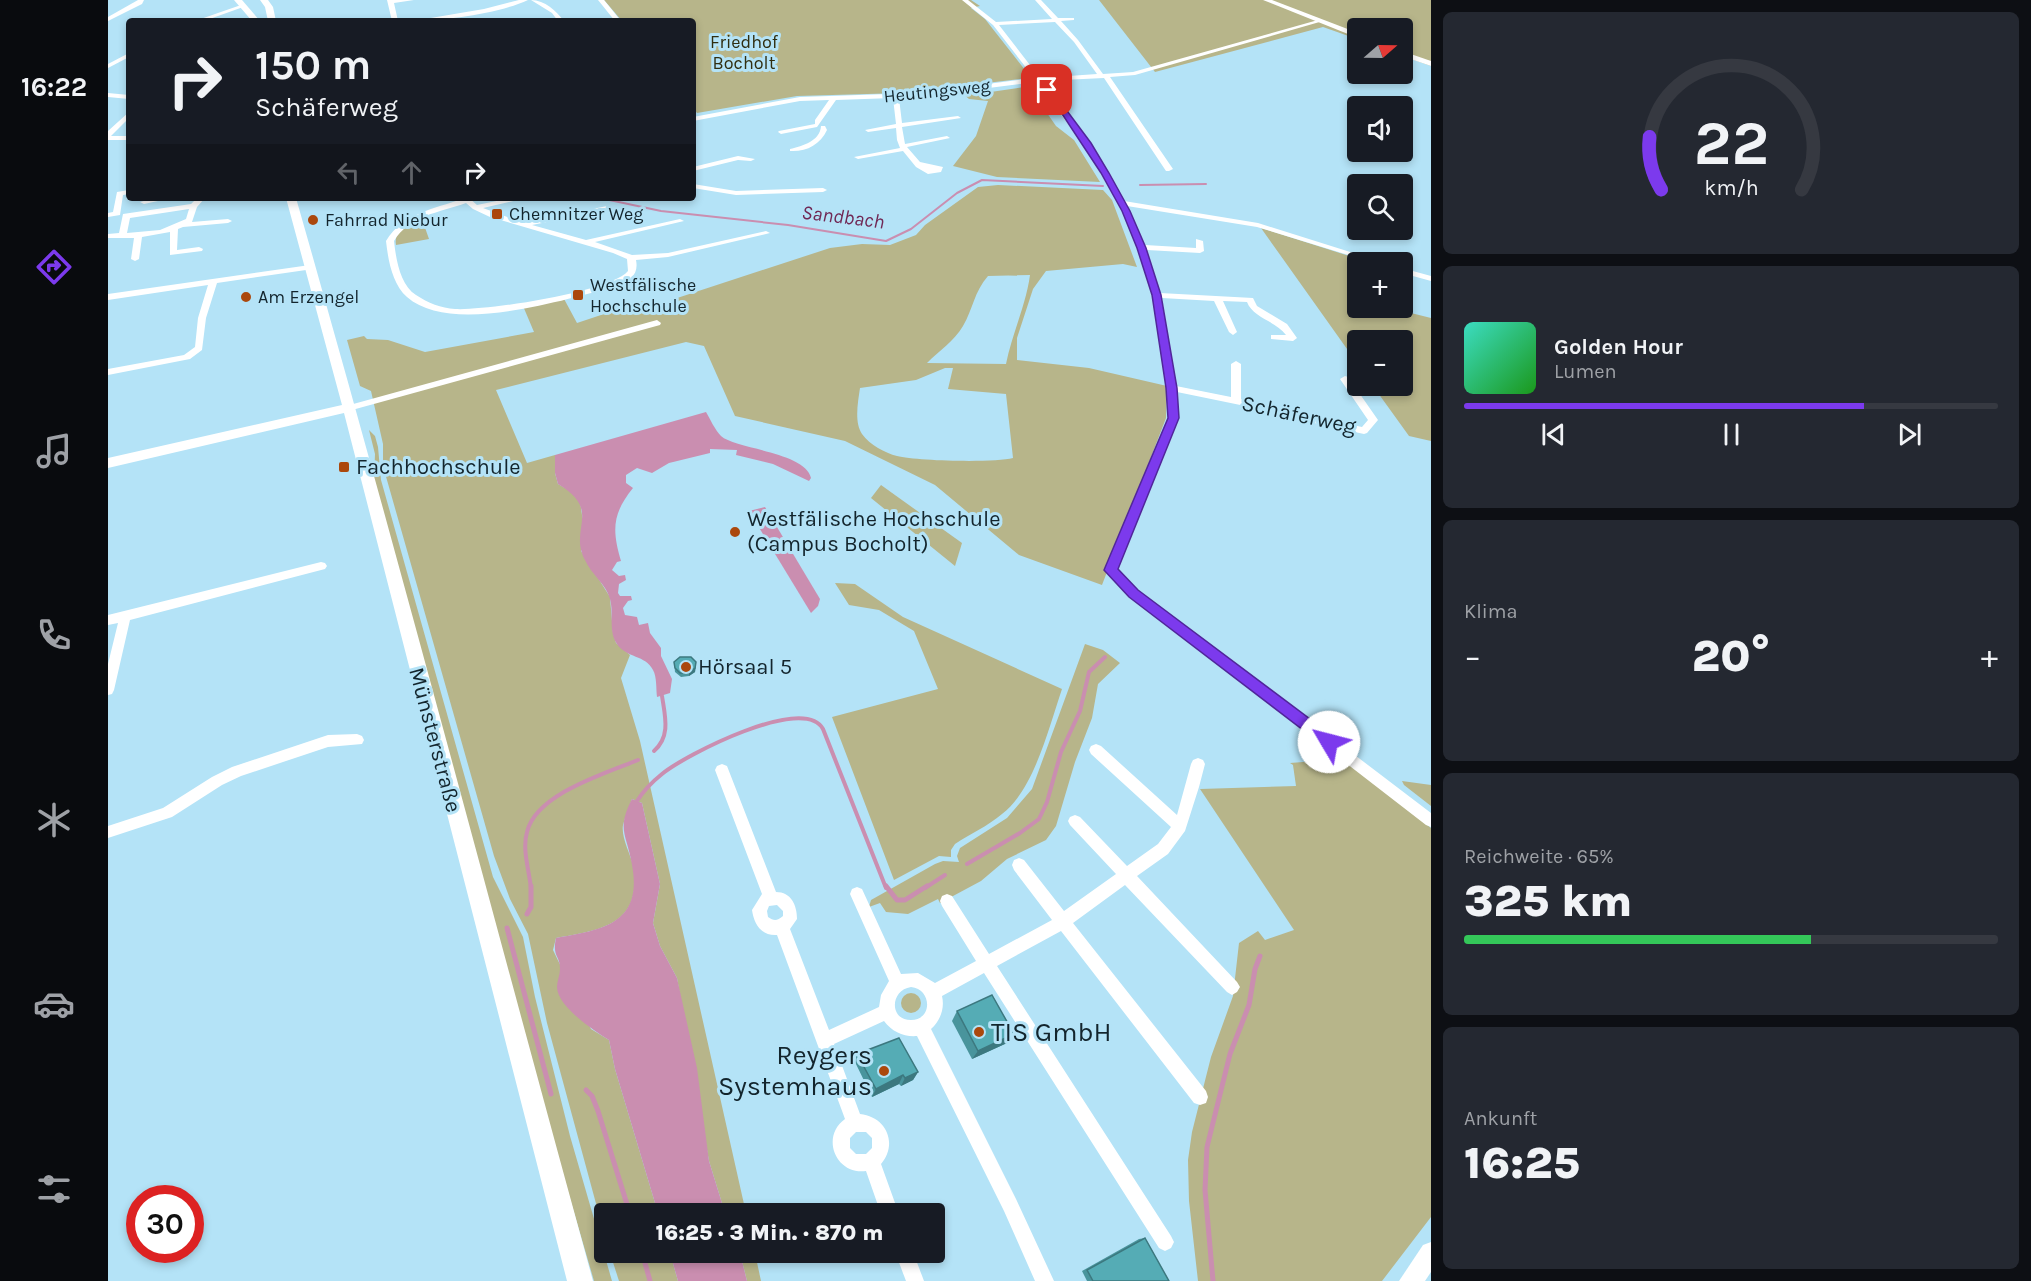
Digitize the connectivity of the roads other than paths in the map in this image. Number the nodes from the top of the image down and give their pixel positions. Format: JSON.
{"nodes":[{"id":1,"x":141,"y":0,"type":"edge"},
{"id":2,"x":411,"y":0,"type":"edge"},
{"id":3,"x":525,"y":0,"type":"edge"},
{"id":4,"x":534,"y":0,"type":"edge"},
{"id":5,"x":601,"y":0,"type":"edge"},
{"id":6,"x":1038,"y":0,"type":"edge"},
{"id":7,"x":1266,"y":0,"type":"edge"},
{"id":8,"x":390,"y":1,"type":"edge"},
{"id":9,"x":967,"y":1,"type":"edge"},
{"id":10,"x":977,"y":1,"type":"edge"},
{"id":11,"x":252,"y":2,"type":"edge"},
{"id":12,"x":223,"y":5,"type":"dead end"},
{"id":13,"x":200,"y":18,"type":"edge"},
{"id":14,"x":204,"y":18,"type":"edge"},
{"id":15,"x":255,"y":18,"type":"edge"},
{"id":16,"x":271,"y":18,"type":"edge"},
{"id":17,"x":394,"y":18,"type":"edge"},
{"id":18,"x":458,"y":18,"type":"edge"},
{"id":19,"x":559,"y":18,"type":"edge"},
{"id":20,"x":616,"y":18,"type":"edge"},
{"id":21,"x":108,"y":19,"type":"edge"},
{"id":22,"x":1072,"y":19,"type":"dead end"},
{"id":23,"x":1056,"y":20,"type":"junction"},
{"id":24,"x":1320,"y":21,"type":"junction"},
{"id":25,"x":995,"y":24,"type":"junction"},
{"id":26,"x":1347,"y":32,"type":"edge"},
{"id":27,"x":126,"y":57,"type":"edge"},
{"id":28,"x":1413,"y":57,"type":"edge"},
{"id":29,"x":1431,"y":64,"type":"edge"},
{"id":30,"x":108,"y":66,"type":"edge"},
{"id":31,"x":1103,"y":76,"type":"junction"},
{"id":32,"x":1040,"y":80,"type":"junction"},
{"id":33,"x":108,"y":95,"type":"edge"},
{"id":34,"x":126,"y":97,"type":"edge"},
{"id":35,"x":896,"y":97,"type":"junction"},
{"id":36,"x":834,"y":98,"type":"junction"},
{"id":37,"x":126,"y":117,"type":"edge"},
{"id":38,"x":696,"y":118,"type":"edge"},
{"id":39,"x":958,"y":118,"type":"dead end"},
{"id":40,"x":899,"y":125,"type":"junction"},
{"id":41,"x":819,"y":126,"type":"junction"},
{"id":42,"x":868,"y":130,"type":"dead end"},
{"id":43,"x":781,"y":132,"type":"dead end"},
{"id":44,"x":108,"y":137,"type":"edge"},
{"id":45,"x":126,"y":138,"type":"edge"},
{"id":46,"x":947,"y":138,"type":"dead end"},
{"id":47,"x":904,"y":147,"type":"junction"},
{"id":48,"x":792,"y":150,"type":"dead end"},
{"id":49,"x":858,"y":157,"type":"dead end"},
{"id":50,"x":751,"y":159,"type":"dead end"},
{"id":51,"x":918,"y":164,"type":"dead end"},
{"id":52,"x":696,"y":168,"type":"edge"},
{"id":53,"x":1169,"y":169,"type":"dead end"},
{"id":54,"x":696,"y":187,"type":"edge"},
{"id":55,"x":823,"y":190,"type":"dead end"},
{"id":56,"x":126,"y":193,"type":"edge"},
{"id":57,"x":145,"y":201,"type":"edge"},
{"id":58,"x":198,"y":201,"type":"edge"},
{"id":59,"x":292,"y":201,"type":"edge"},
{"id":60,"x":460,"y":201,"type":"edge"},
{"id":61,"x":468,"y":201,"type":"edge"},
{"id":62,"x":507,"y":201,"type":"edge"},
{"id":63,"x":193,"y":206,"type":"junction"},
{"id":64,"x":476,"y":207,"type":"junction"},
{"id":65,"x":1124,"y":207,"type":"junction"},
{"id":66,"x":604,"y":208,"type":"dead end"},
{"id":67,"x":142,"y":214,"type":"junction"},
{"id":68,"x":108,"y":215,"type":"edge"},
{"id":69,"x":228,"y":221,"type":"dead end"},
{"id":70,"x":680,"y":221,"type":"dead end"},
{"id":71,"x":523,"y":225,"type":"junction"},
{"id":72,"x":178,"y":227,"type":"junction"},
{"id":73,"x":766,"y":233,"type":"dead end"},
{"id":74,"x":138,"y":234,"type":"junction"},
{"id":75,"x":123,"y":235,"type":"junction"},
{"id":76,"x":108,"y":236,"type":"edge"},
{"id":77,"x":1199,"y":241,"type":"dead end"},
{"id":78,"x":585,"y":242,"type":"junction"},
{"id":79,"x":1142,"y":248,"type":"junction"},
{"id":80,"x":199,"y":249,"type":"dead end"},
{"id":81,"x":1347,"y":253,"type":"edge"},
{"id":82,"x":632,"y":258,"type":"junction"},
{"id":83,"x":135,"y":260,"type":"dead end"},
{"id":84,"x":310,"y":267,"type":"junction"},
{"id":85,"x":1413,"y":273,"type":"edge"},
{"id":86,"x":1431,"y":279,"type":"edge"},
{"id":87,"x":213,"y":282,"type":"junction"},
{"id":88,"x":1157,"y":295,"type":"junction"},
{"id":89,"x":108,"y":297,"type":"edge"},
{"id":90,"x":1218,"y":299,"type":"junction"},
{"id":91,"x":657,"y":323,"type":"dead end"},
{"id":92,"x":1233,"y":332,"type":"dead end"},
{"id":93,"x":1274,"y":337,"type":"dead end"},
{"id":94,"x":1236,"y":364,"type":"dead end"},
{"id":95,"x":108,"y":372,"type":"edge"},
{"id":96,"x":1345,"y":379,"type":"dead end"},
{"id":97,"x":1172,"y":388,"type":"junction"},
{"id":98,"x":1236,"y":401,"type":"junction"},
{"id":99,"x":349,"y":408,"type":"junction"},
{"id":100,"x":108,"y":463,"type":"edge"},
{"id":101,"x":321,"y":566,"type":"dead end"},
{"id":102,"x":125,"y":617,"type":"junction"},
{"id":103,"x":108,"y":620,"type":"edge"},
{"id":104,"x":108,"y":690,"type":"edge"},
{"id":105,"x":357,"y":740,"type":"dead end"},
{"id":106,"x":1096,"y":750,"type":"dead end"},
{"id":107,"x":1198,"y":764,"type":"dead end"},
{"id":108,"x":722,"y":770,"type":"dead end"},
{"id":109,"x":1075,"y":821,"type":"dead end"},
{"id":110,"x":1431,"y":821,"type":"edge"},
{"id":111,"x":1180,"y":827,"type":"junction"},
{"id":112,"x":108,"y":832,"type":"edge"},
{"id":113,"x":1019,"y":865,"type":"dead end"},
{"id":114,"x":1127,"y":877,"type":"junction"},
{"id":115,"x":857,"y":894,"type":"dead end"},
{"id":116,"x":771,"y":898,"type":"junction"},
{"id":117,"x":947,"y":901,"type":"dead end"},
{"id":118,"x":1063,"y":922,"type":"junction"},
{"id":119,"x":782,"y":927,"type":"junction"},
{"id":120,"x":987,"y":965,"type":"junction"},
{"id":121,"x":897,"y":982,"type":"junction"},
{"id":122,"x":1232,"y":987,"type":"dead end"},
{"id":123,"x":932,"y":993,"type":"junction"},
{"id":124,"x":888,"y":1011,"type":"junction"},
{"id":125,"x":921,"y":1027,"type":"junction"},
{"id":126,"x":825,"y":1040,"type":"junction"},
{"id":127,"x":1200,"y":1097,"type":"dead end"},
{"id":128,"x":855,"y":1122,"type":"junction"},
{"id":129,"x":871,"y":1162,"type":"junction"},
{"id":130,"x":886,"y":1203,"type":"edge"},
{"id":131,"x":1165,"y":1242,"type":"dead end"},
{"id":132,"x":1431,"y":1253,"type":"edge"},
{"id":133,"x":908,"y":1263,"type":"edge"},
{"id":134,"x":579,"y":1281,"type":"edge"},
{"id":135,"x":915,"y":1281,"type":"edge"},
{"id":136,"x":1045,"y":1281,"type":"edge"},
{"id":137,"x":1411,"y":1281,"type":"edge"}],
"edges":[{"from":1,"to":21,"type":"street"},
{"from":2,"to":8,"type":"street"},
{"from":3,"to":18,"type":"street"},
{"from":4,"to":19,"type":"street"},
{"from":5,"to":20,"type":"street"},
{"from":6,"to":23,"type":"street"},
{"from":7,"to":24,"type":"street"},
{"from":8,"to":17,"type":"street"},
{"from":9,"to":10,"type":"street"},
{"from":9,"to":25,"type":"street"},
{"from":11,"to":14,"type":"street"},
{"from":11,"to":15,"type":"main road"},
{"from":11,"to":16,"type":"main road"},
{"from":12,"to":13,"type":"street"},
{"from":22,"to":23,"type":"street"},
{"from":23,"to":25,"type":"street"},
{"from":23,"to":31,"type":"street"},
{"from":24,"to":26,"type":"street"},
{"from":24,"to":31,"type":"street","name":"Heutingsweg"},
{"from":25,"to":32,"type":"street"},
{"from":27,"to":30,"type":"street"},
{"from":28,"to":29,"type":"street"},
{"from":31,"to":32,"type":"street","name":"Heutingsweg"},
{"from":31,"to":53,"type":"street"},
{"from":32,"to":35,"type":"street","name":"Heutingsweg"},
{"from":32,"to":65,"type":"street"},
{"from":33,"to":34,"type":"street"},
{"from":35,"to":36,"type":"street","name":"Heutingsweg"},
{"from":35,"to":40,"type":"street"},
{"from":36,"to":38,"type":"street","name":"Heutingsweg"},
{"from":36,"to":41,"type":"street"},
{"from":37,"to":44,"type":"street"},
{"from":39,"to":40,"type":"street"},
{"from":40,"to":42,"type":"street"},
{"from":40,"to":47,"type":"street"},
{"from":41,"to":43,"type":"street"},
{"from":41,"to":48,"type":"street"},
{"from":44,"to":45,"type":"street"},
{"from":46,"to":47,"type":"street"},
{"from":47,"to":49,"type":"street"},
{"from":47,"to":51,"type":"street"},
{"from":50,"to":52,"type":"street"},
{"from":54,"to":55,"type":"street"},
{"from":56,"to":68,"type":"street"},
{"from":57,"to":67,"type":"street"},
{"from":58,"to":63,"type":"street"},
{"from":59,"to":84,"type":"main road","name":"Münsterstraße"},
{"from":60,"to":82,"type":"street"},
{"from":61,"to":64,"type":"street"},
{"from":62,"to":64,"type":"street"},
{"from":63,"to":67,"type":"street"},
{"from":63,"to":72,"type":"street"},
{"from":64,"to":71,"type":"street"},
{"from":65,"to":79,"type":"street"},
{"from":65,"to":81,"type":"street"},
{"from":66,"to":71,"type":"street"},
{"from":67,"to":75,"type":"street"},
{"from":69,"to":72,"type":"street"},
{"from":70,"to":78,"type":"street"},
{"from":71,"to":78,"type":"street"},
{"from":72,"to":74,"type":"street"},
{"from":72,"to":80,"type":"street"},
{"from":73,"to":82,"type":"street"},
{"from":74,"to":75,"type":"street"},
{"from":74,"to":83,"type":"street"},
{"from":75,"to":76,"type":"street"},
{"from":77,"to":79,"type":"street"},
{"from":78,"to":82,"type":"street"},
{"from":79,"to":88,"type":"street"},
{"from":84,"to":87,"type":"street"},
{"from":84,"to":99,"type":"main road","name":"Münsterstraße"},
{"from":85,"to":86,"type":"street"},
{"from":87,"to":89,"type":"street"},
{"from":87,"to":95,"type":"street"},
{"from":88,"to":90,"type":"street"},
{"from":88,"to":97,"type":"street"},
{"from":90,"to":92,"type":"street"},
{"from":90,"to":93,"type":"street"},
{"from":91,"to":99,"type":"street"},
{"from":94,"to":98,"type":"street"},
{"from":96,"to":98,"type":"street","name":"Schäferweg"},
{"from":97,"to":98,"type":"street","name":"Schäferweg"},
{"from":97,"to":110,"type":"street"},
{"from":99,"to":100,"type":"main road"},
{"from":99,"to":134,"type":"main road","name":"Münsterstraße"},
{"from":101,"to":102,"type":"street"},
{"from":102,"to":103,"type":"street"},
{"from":102,"to":104,"type":"street"},
{"from":105,"to":112,"type":"street"},
{"from":106,"to":111,"type":"street"},
{"from":107,"to":111,"type":"street"},
{"from":108,"to":116,"type":"street"},
{"from":109,"to":114,"type":"street"},
{"from":111,"to":114,"type":"street"},
{"from":113,"to":118,"type":"street"},
{"from":114,"to":118,"type":"street"},
{"from":114,"to":122,"type":"street"},
{"from":115,"to":121,"type":"street"},
{"from":116,"to":119,"type":"street"},
{"from":116,"to":119,"type":"street"},
{"from":117,"to":120,"type":"street"},
{"from":118,"to":120,"type":"street"},
{"from":118,"to":127,"type":"street"},
{"from":119,"to":126,"type":"street"},
{"from":120,"to":123,"type":"street"},
{"from":120,"to":131,"type":"street"},
{"from":121,"to":123,"type":"street"},
{"from":121,"to":124,"type":"street"},
{"from":123,"to":125,"type":"street"},
{"from":124,"to":125,"type":"street"},
{"from":124,"to":126,"type":"street"},
{"from":125,"to":136,"type":"street"},
{"from":126,"to":128,"type":"street"},
{"from":128,"to":129,"type":"street"},
{"from":128,"to":129,"type":"street"},
{"from":129,"to":130,"type":"street"},
{"from":132,"to":137,"type":"street"},
{"from":133,"to":135,"type":"street"}]}
